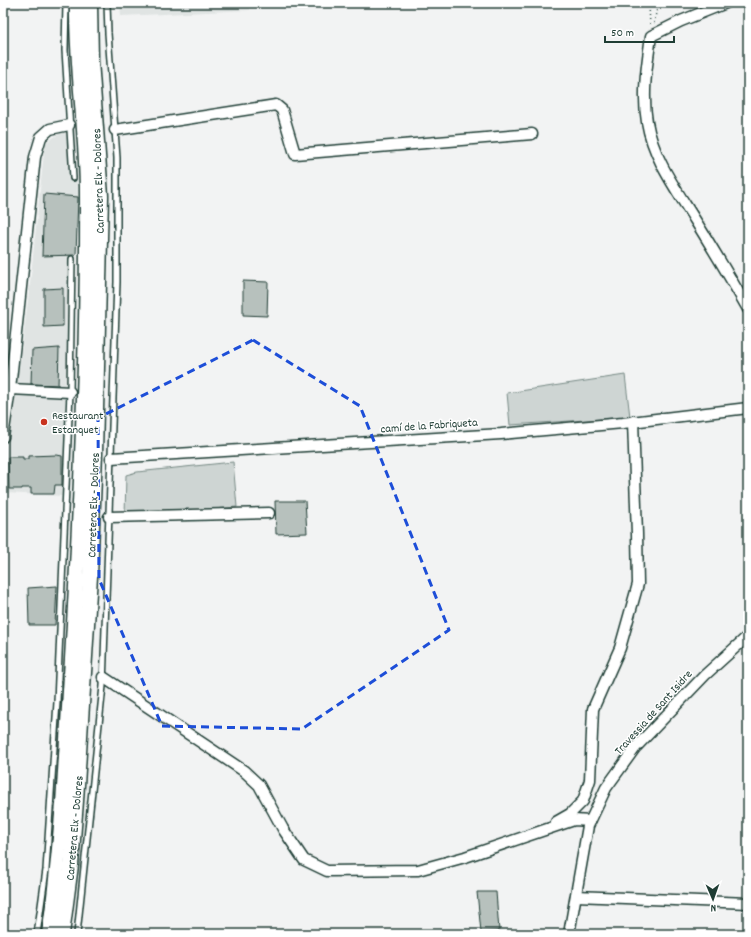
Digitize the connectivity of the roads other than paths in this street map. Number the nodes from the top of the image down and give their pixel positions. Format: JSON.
{"nodes":[{"id":1,"x":66,"y":3,"type":"edge"},
{"id":2,"x":77,"y":3,"type":"edge"},
{"id":3,"x":90,"y":3,"type":"edge"},
{"id":4,"x":107,"y":3,"type":"edge"},
{"id":5,"x":726,"y":3,"type":"edge"},
{"id":6,"x":69,"y":125,"type":"junction"},
{"id":7,"x":115,"y":130,"type":"junction"},
{"id":8,"x":532,"y":134,"type":"dead end"},
{"id":9,"x":73,"y":178,"type":"dead end"},
{"id":10,"x":72,"y":258,"type":"dead end"},
{"id":11,"x":748,"y":309,"type":"edge"},
{"id":12,"x":10,"y":389,"type":"junction"},
{"id":13,"x":70,"y":392,"type":"junction"},
{"id":14,"x":748,"y":408,"type":"edge"},
{"id":15,"x":633,"y":421,"type":"junction"},
{"id":16,"x":3,"y":437,"type":"edge"},
{"id":17,"x":111,"y":458,"type":"junction"},
{"id":18,"x":268,"y":513,"type":"dead end"},
{"id":19,"x":109,"y":517,"type":"junction"},
{"id":20,"x":748,"y":636,"type":"edge"},
{"id":21,"x":103,"y":677,"type":"junction"},
{"id":22,"x":590,"y":821,"type":"junction"},
{"id":23,"x":537,"y":832,"type":"junction"},
{"id":24,"x":576,"y":896,"type":"junction"},
{"id":25,"x":748,"y":903,"type":"edge"},
{"id":26,"x":37,"y":934,"type":"edge"},
{"id":27,"x":49,"y":934,"type":"edge"},
{"id":28,"x":62,"y":934,"type":"edge"},
{"id":29,"x":77,"y":934,"type":"edge"},
{"id":30,"x":569,"y":934,"type":"edge"}],
"edges":[{"from":1,"to":6,"type":"lane"},
{"from":2,"to":27,"type":"main road","name":"Carretera Elx - Dolores"},
{"from":3,"to":28,"type":"main road","name":"Carretera Elx - Dolores"},
{"from":4,"to":7,"type":"lane"},
{"from":5,"to":11,"type":"street"},
{"from":6,"to":9,"type":"lane"},
{"from":6,"to":12,"type":"street"},
{"from":7,"to":8,"type":"street"},
{"from":7,"to":17,"type":"lane"},
{"from":10,"to":13,"type":"lane"},
{"from":12,"to":13,"type":"street"},
{"from":12,"to":16,"type":"street"},
{"from":13,"to":26,"type":"lane"},
{"from":14,"to":15,"type":"street","name":"camí de la Fabriqueta"},
{"from":15,"to":17,"type":"street","name":"camí de la Fabriqueta"},
{"from":15,"to":23,"type":"street"},
{"from":17,"to":19,"type":"lane"},
{"from":18,"to":19,"type":"street"},
{"from":19,"to":21,"type":"lane"},
{"from":20,"to":22,"type":"street","name":"Travessia de Sant Isidre"},
{"from":21,"to":23,"type":"street"},
{"from":21,"to":29,"type":"lane"},
{"from":22,"to":23,"type":"street"},
{"from":22,"to":24,"type":"street","name":"Travessia de Sant Isidre"},
{"from":24,"to":25,"type":"street"},
{"from":24,"to":30,"type":"street","name":"Travessia de Sant Isidre"}]}
